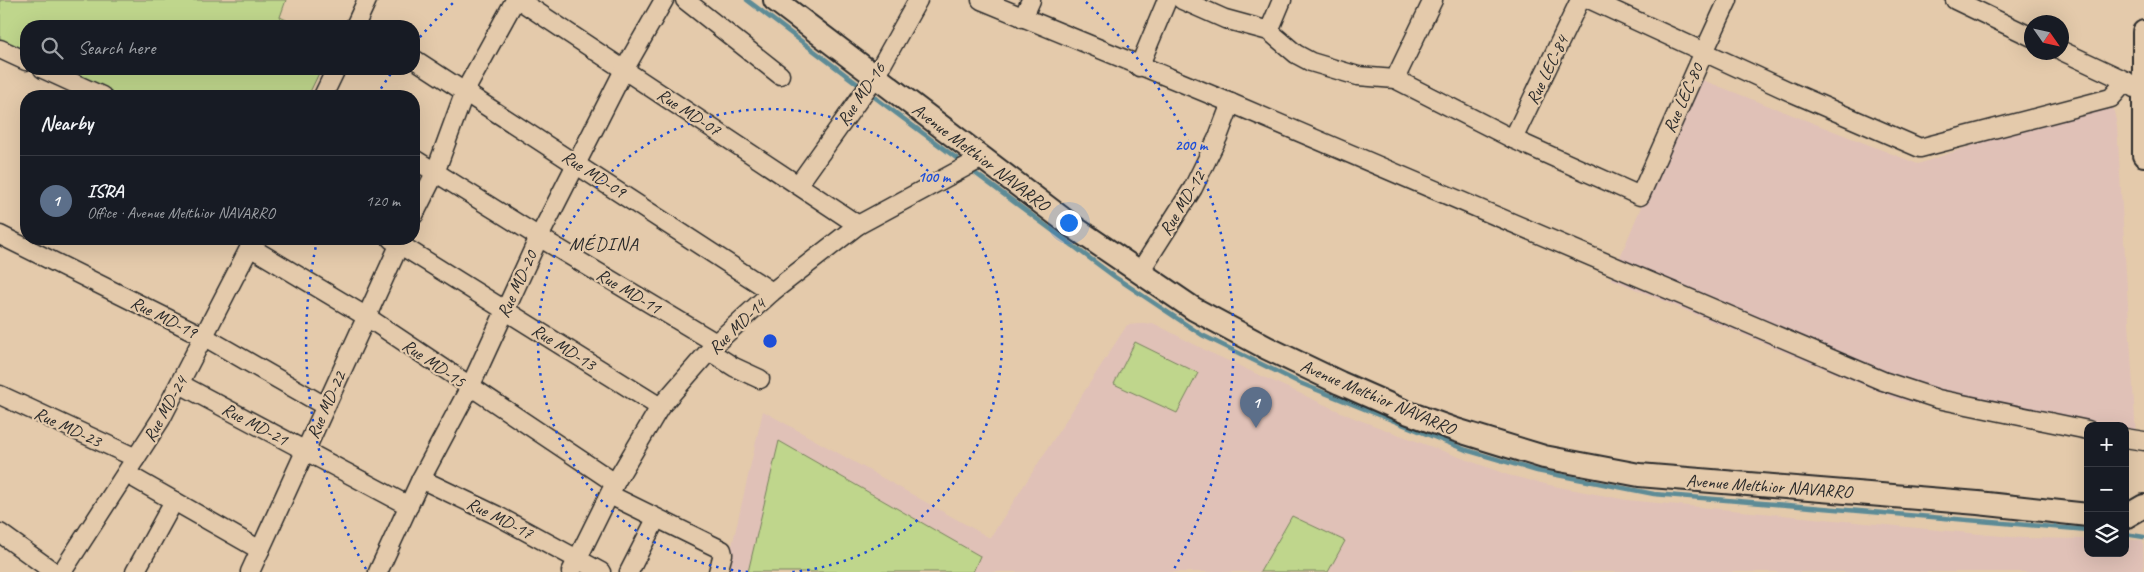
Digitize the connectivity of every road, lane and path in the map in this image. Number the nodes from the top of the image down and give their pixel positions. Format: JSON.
{"nodes":[{"id":1,"x":367,"y":0,"type":"edge"},
{"id":2,"x":515,"y":0,"type":"edge"},
{"id":3,"x":519,"y":0,"type":"edge"},
{"id":4,"x":664,"y":0,"type":"edge"},
{"id":5,"x":685,"y":0,"type":"edge"},
{"id":6,"x":775,"y":0,"type":"edge"},
{"id":7,"x":918,"y":0,"type":"edge"},
{"id":8,"x":981,"y":0,"type":"edge"},
{"id":9,"x":1031,"y":0,"type":"edge"},
{"id":10,"x":1167,"y":0,"type":"edge"},
{"id":11,"x":1182,"y":0,"type":"edge"},
{"id":12,"x":1282,"y":0,"type":"edge"},
{"id":13,"x":1433,"y":0,"type":"edge"},
{"id":14,"x":1580,"y":0,"type":"edge"},
{"id":15,"x":1591,"y":0,"type":"edge"},
{"id":16,"x":1728,"y":0,"type":"edge"},
{"id":17,"x":1954,"y":0,"type":"edge"},
{"id":18,"x":1023,"y":18,"type":"junction"},
{"id":19,"x":360,"y":20,"type":"edge"},
{"id":20,"x":1268,"y":31,"type":"junction"},
{"id":21,"x":2024,"y":32,"type":"edge"},
{"id":22,"x":2144,"y":32,"type":"edge"},
{"id":23,"x":0,"y":49,"type":"edge"},
{"id":24,"x":1704,"y":52,"type":"junction"},
{"id":25,"x":2069,"y":55,"type":"edge"},
{"id":26,"x":20,"y":58,"type":"edge"},
{"id":27,"x":420,"y":62,"type":"edge"},
{"id":28,"x":1139,"y":67,"type":"junction"},
{"id":29,"x":624,"y":70,"type":"junction"},
{"id":30,"x":780,"y":74,"type":"dead end"},
{"id":31,"x":56,"y":75,"type":"edge"},
{"id":32,"x":333,"y":75,"type":"edge"},
{"id":33,"x":875,"y":77,"type":"junction"},
{"id":34,"x":1395,"y":79,"type":"junction"},
{"id":35,"x":89,"y":90,"type":"edge"},
{"id":36,"x":326,"y":90,"type":"edge"},
{"id":37,"x":2138,"y":90,"type":"edge"},
{"id":38,"x":465,"y":91,"type":"junction"},
{"id":39,"x":1231,"y":103,"type":"junction"},
{"id":40,"x":1513,"y":139,"type":"junction"},
{"id":41,"x":2144,"y":155,"type":"edge"},
{"id":42,"x":982,"y":158,"type":"junction"},
{"id":43,"x":576,"y":163,"type":"junction"},
{"id":44,"x":420,"y":164,"type":"edge"},
{"id":45,"x":435,"y":173,"type":"junction"},
{"id":46,"x":798,"y":185,"type":"junction"},
{"id":47,"x":420,"y":203,"type":"edge"},
{"id":48,"x":858,"y":225,"type":"junction"},
{"id":49,"x":0,"y":235,"type":"edge"},
{"id":50,"x":539,"y":237,"type":"junction"},
{"id":51,"x":20,"y":245,"type":"edge"},
{"id":52,"x":20,"y":245,"type":"edge"},
{"id":53,"x":251,"y":245,"type":"edge"},
{"id":54,"x":255,"y":245,"type":"edge"},
{"id":55,"x":395,"y":245,"type":"edge"},
{"id":56,"x":403,"y":245,"type":"edge"},
{"id":57,"x":1139,"y":273,"type":"junction"},
{"id":58,"x":772,"y":292,"type":"junction"},
{"id":59,"x":504,"y":310,"type":"junction"},
{"id":60,"x":367,"y":317,"type":"junction"},
{"id":61,"x":203,"y":336,"type":"junction"},
{"id":62,"x":713,"y":347,"type":"junction"},
{"id":63,"x":760,"y":379,"type":"dead end"},
{"id":64,"x":180,"y":384,"type":"junction"},
{"id":65,"x":470,"y":387,"type":"junction"},
{"id":66,"x":0,"y":395,"type":"edge"},
{"id":67,"x":325,"y":406,"type":"junction"},
{"id":68,"x":660,"y":407,"type":"junction"},
{"id":69,"x":2084,"y":429,"type":"edge"},
{"id":70,"x":2129,"y":439,"type":"edge"},
{"id":71,"x":2144,"y":441,"type":"edge"},
{"id":72,"x":305,"y":450,"type":"junction"},
{"id":73,"x":136,"y":458,"type":"junction"},
{"id":74,"x":127,"y":474,"type":"junction"},
{"id":75,"x":421,"y":479,"type":"junction"},
{"id":76,"x":612,"y":489,"type":"junction"},
{"id":77,"x":174,"y":501,"type":"junction"},
{"id":78,"x":409,"y":506,"type":"junction"},
{"id":79,"x":2144,"y":506,"type":"edge"},
{"id":80,"x":2084,"y":515,"type":"edge"},
{"id":81,"x":2144,"y":516,"type":"edge"},
{"id":82,"x":656,"y":519,"type":"junction"},
{"id":83,"x":0,"y":533,"type":"edge"},
{"id":84,"x":260,"y":550,"type":"junction"},
{"id":85,"x":575,"y":565,"type":"edge"},
{"id":86,"x":54,"y":572,"type":"edge"},
{"id":87,"x":62,"y":572,"type":"edge"},
{"id":88,"x":135,"y":572,"type":"edge"},
{"id":89,"x":250,"y":572,"type":"edge"},
{"id":90,"x":378,"y":572,"type":"edge"},
{"id":91,"x":601,"y":572,"type":"edge"},
{"id":92,"x":629,"y":572,"type":"edge"},
{"id":93,"x":718,"y":572,"type":"edge"}],
"edges":[{"from":1,"to":19,"type":"street"},
{"from":2,"to":38,"type":"street"},
{"from":3,"to":29,"type":"street","name":"Rue MD-07"},
{"from":4,"to":29,"type":"street","name":"Rue MD-20"},
{"from":5,"to":30,"type":"street"},
{"from":6,"to":33,"type":"street","name":"Avenue Melthior NAVARRO"},
{"from":7,"to":33,"type":"street","name":"Rue MD-16"},
{"from":8,"to":18,"type":"street"},
{"from":9,"to":18,"type":"street"},
{"from":10,"to":28,"type":"street"},
{"from":11,"to":20,"type":"street"},
{"from":12,"to":20,"type":"street"},
{"from":13,"to":34,"type":"street"},
{"from":14,"to":40,"type":"street","name":"Rue LEC-84"},
{"from":15,"to":24,"type":"street"},
{"from":16,"to":24,"type":"street","name":"Rue LEC-80"},
{"from":17,"to":21,"type":"street"},
{"from":18,"to":28,"type":"street"},
{"from":20,"to":34,"type":"street"},
{"from":22,"to":37,"type":"street"},
{"from":23,"to":26,"type":"street"},
{"from":24,"to":37,"type":"street"},
{"from":24,"to":40,"type":"street","name":"Rue LEC-80"},
{"from":25,"to":37,"type":"street"},
{"from":27,"to":38,"type":"street","name":"Rue MD-09"},
{"from":28,"to":39,"type":"street"},
{"from":29,"to":43,"type":"street","name":"Rue MD-20"},
{"from":29,"to":46,"type":"street","name":"Rue MD-07"},
{"from":31,"to":35,"type":"street"},
{"from":32,"to":36,"type":"street"},
{"from":33,"to":42,"type":"street","name":"Avenue Melthior NAVARRO"},
{"from":33,"to":46,"type":"street","name":"Rue MD-16"},
{"from":34,"to":40,"type":"street"},
{"from":37,"to":41,"type":"street"},
{"from":38,"to":43,"type":"street","name":"Rue MD-09"},
{"from":38,"to":45,"type":"street"},
{"from":39,"to":57,"type":"street","name":"Rue MD-12"},
{"from":39,"to":69,"type":"street"},
{"from":42,"to":48,"type":"street","name":"Rue MD-14"},
{"from":42,"to":57,"type":"street","name":"Avenue Melthior NAVARRO"},
{"from":43,"to":50,"type":"street","name":"Rue MD-20"},
{"from":43,"to":58,"type":"street","name":"Rue MD-09"},
{"from":44,"to":45,"type":"street","name":"Rue MD-11"},
{"from":45,"to":47,"type":"street"},
{"from":45,"to":50,"type":"street","name":"Rue MD-11"},
{"from":46,"to":48,"type":"street","name":"Rue MD-07"},
{"from":48,"to":58,"type":"street","name":"Rue MD-14"},
{"from":49,"to":51,"type":"street","name":"Rue MD-19"},
{"from":50,"to":59,"type":"street","name":"Rue MD-20"},
{"from":50,"to":62,"type":"street","name":"Rue MD-11"},
{"from":52,"to":61,"type":"street","name":"Rue MD-19"},
{"from":53,"to":61,"type":"street","name":"Rue MD-24"},
{"from":54,"to":60,"type":"street","name":"Rue MD-15"},
{"from":55,"to":60,"type":"street","name":"Rue MD-22"},
{"from":56,"to":59,"type":"street","name":"Rue MD-13"},
{"from":57,"to":80,"type":"street","name":"Avenue Melthior NAVARRO"},
{"from":58,"to":62,"type":"street","name":"Rue MD-14"},
{"from":59,"to":65,"type":"street","name":"Rue MD-20"},
{"from":59,"to":68,"type":"street","name":"Rue MD-13"},
{"from":60,"to":65,"type":"street","name":"Rue MD-15"},
{"from":60,"to":67,"type":"street","name":"Rue MD-22"},
{"from":61,"to":64,"type":"street","name":"Rue MD-24"},
{"from":61,"to":67,"type":"street","name":"Rue MD-19"},
{"from":62,"to":63,"type":"street","name":"Rue MD-11"},
{"from":62,"to":68,"type":"street","name":"Rue MD-14"},
{"from":64,"to":72,"type":"street","name":"Rue MD-21"},
{"from":64,"to":73,"type":"street","name":"Rue MD-24"},
{"from":65,"to":75,"type":"street","name":"Rue MD-20"},
{"from":65,"to":76,"type":"street","name":"Rue MD-15"},
{"from":66,"to":73,"type":"street","name":"Rue MD-23"},
{"from":67,"to":72,"type":"street","name":"Rue MD-22"},
{"from":68,"to":76,"type":"street","name":"Rue MD-14"},
{"from":70,"to":71,"type":"street"},
{"from":72,"to":78,"type":"street","name":"Rue MD-21"},
{"from":72,"to":84,"type":"street","name":"Rue MD-22"},
{"from":73,"to":74,"type":"street","name":"Rue MD-24"},
{"from":74,"to":77,"type":"street"},
{"from":74,"to":87,"type":"street","name":"Rue MD-24"},
{"from":75,"to":78,"type":"street","name":"Rue MD-20"},
{"from":75,"to":85,"type":"street","name":"Rue MD-17"},
{"from":76,"to":82,"type":"street","name":"Rue MD-15"},
{"from":76,"to":85,"type":"street","name":"Rue MD-14"},
{"from":77,"to":84,"type":"street"},
{"from":77,"to":88,"type":"street"},
{"from":78,"to":90,"type":"street","name":"Rue MD-20"},
{"from":79,"to":81,"type":"street"},
{"from":82,"to":92,"type":"street"},
{"from":82,"to":93,"type":"street","name":"Rue MD-15"},
{"from":83,"to":86,"type":"street"},
{"from":84,"to":89,"type":"street","name":"Rue MD-22"},
{"from":85,"to":91,"type":"street","name":"Rue MD-17"}]}
